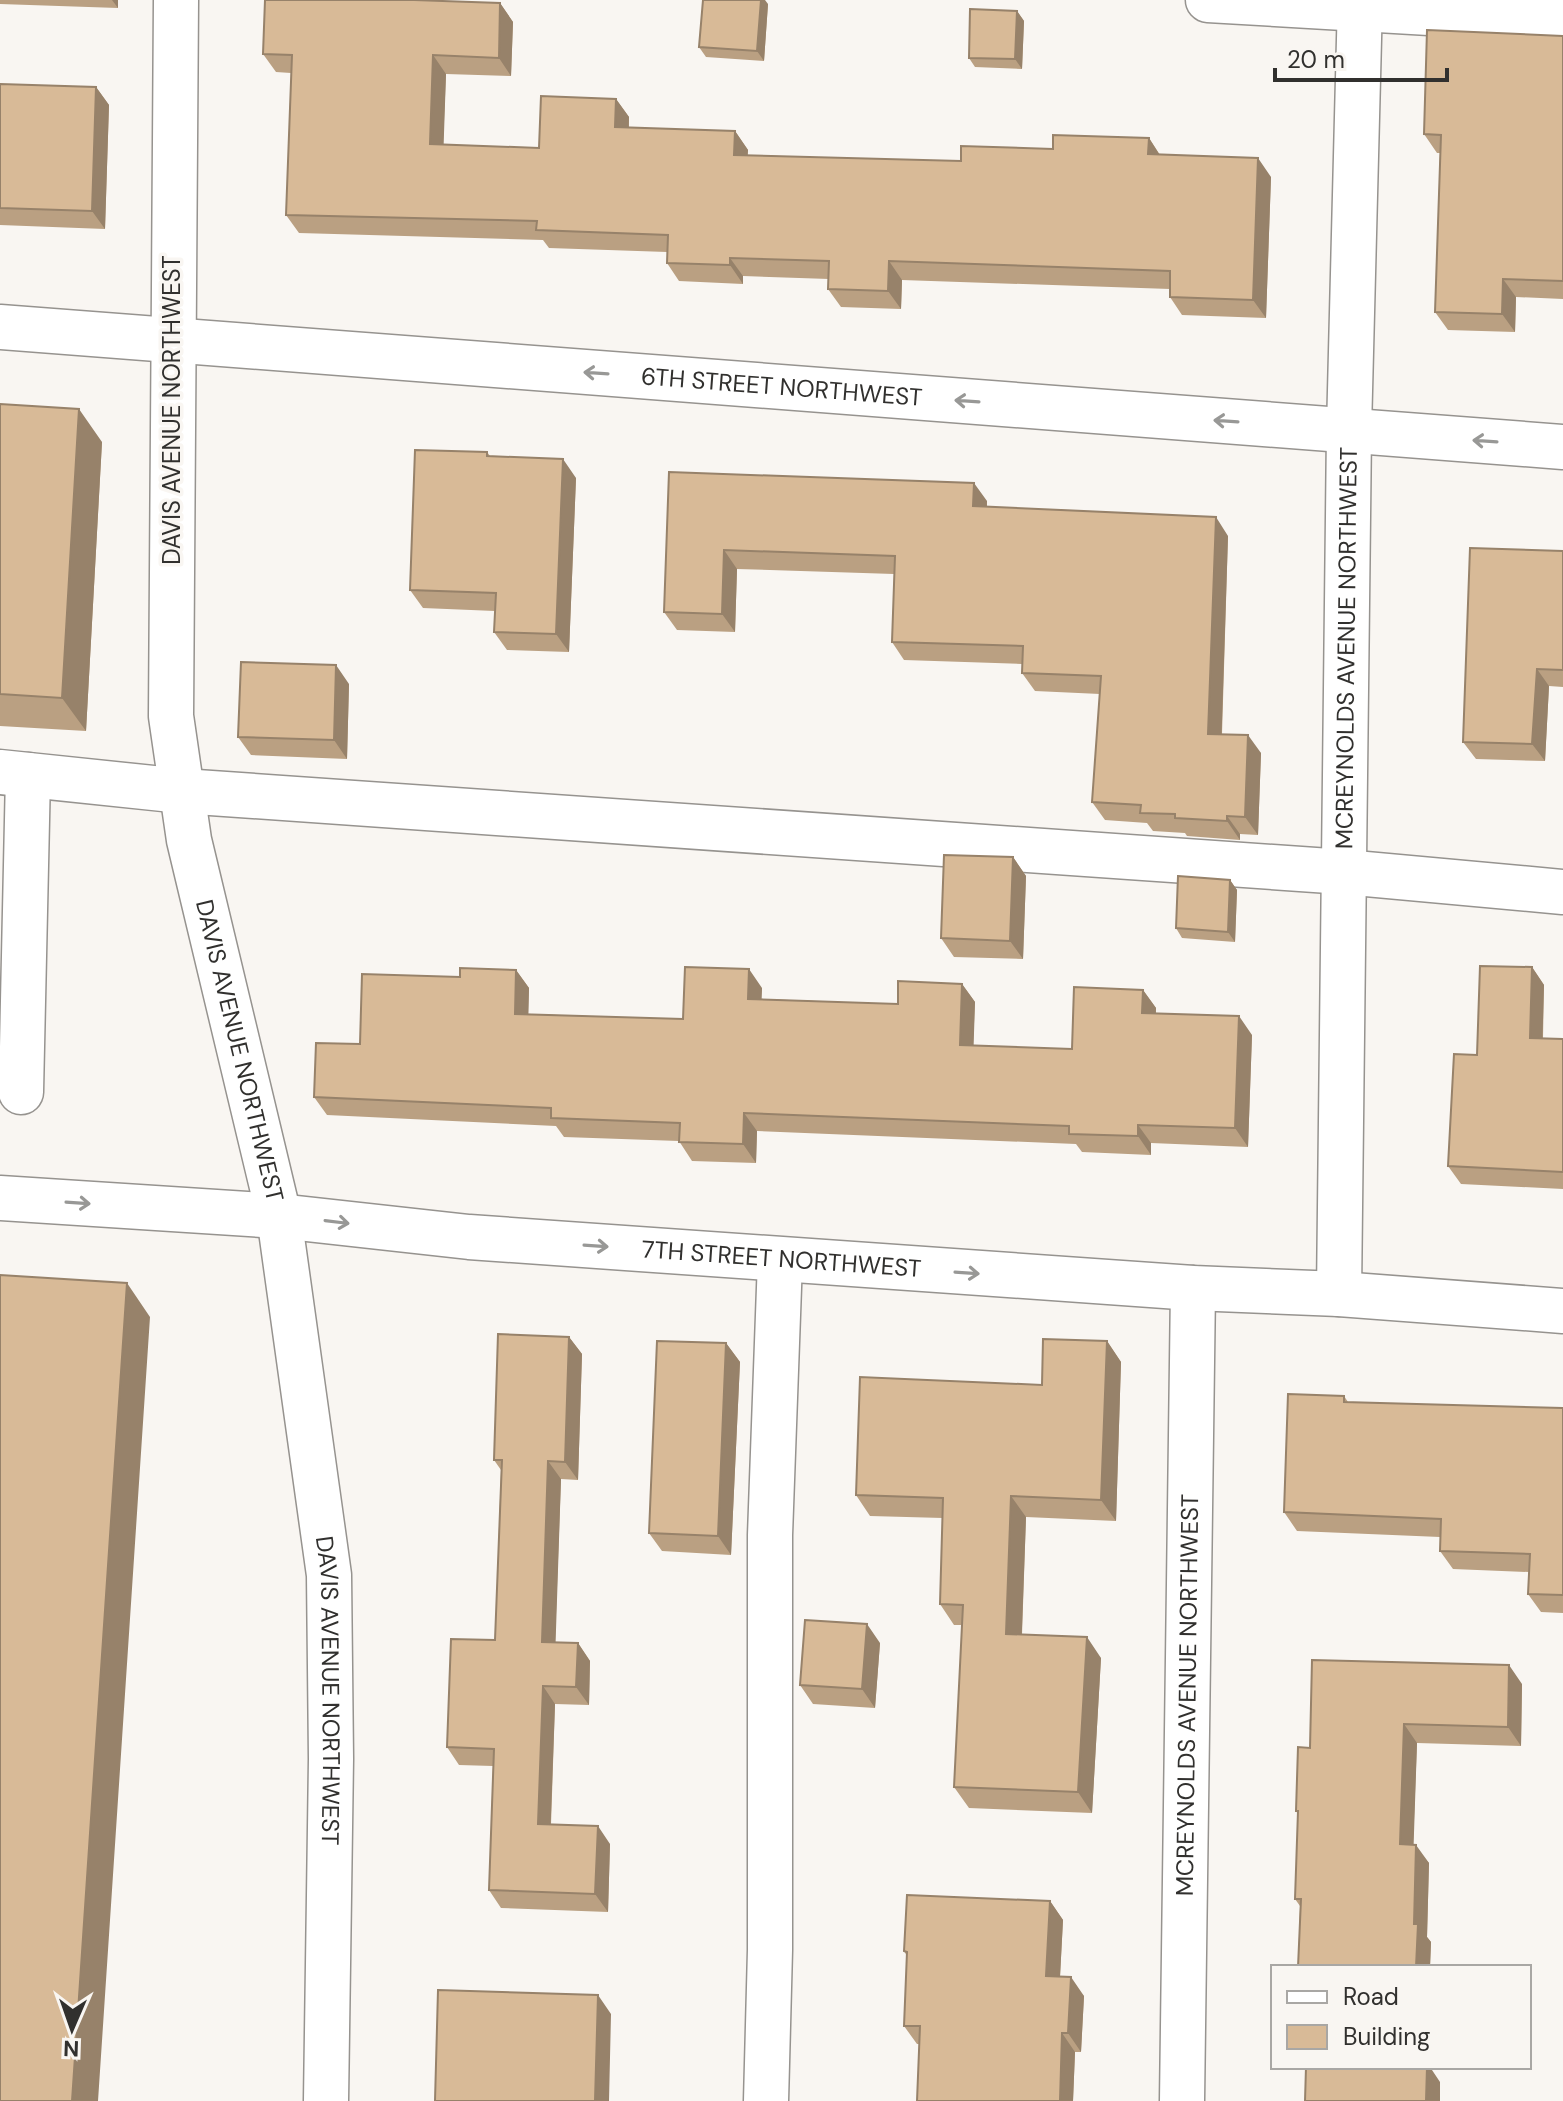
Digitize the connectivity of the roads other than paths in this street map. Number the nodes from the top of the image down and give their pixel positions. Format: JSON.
{"nodes":[{"id":1,"x":176,"y":0,"type":"edge"},
{"id":2,"x":1208,"y":0,"type":"edge"},
{"id":3,"x":1359,"y":5,"type":"edge"},
{"id":4,"x":1563,"y":21,"type":"edge"},
{"id":5,"x":0,"y":327,"type":"edge"},
{"id":6,"x":172,"y":341,"type":"junction"},
{"id":7,"x":1349,"y":430,"type":"junction"},
{"id":8,"x":1563,"y":447,"type":"edge"},
{"id":9,"x":14,"y":774,"type":"edge"},
{"id":10,"x":182,"y":791,"type":"junction"},
{"id":11,"x":1344,"y":872,"type":"junction"},
{"id":12,"x":1563,"y":892,"type":"edge"},
{"id":13,"x":21,"y":1092,"type":"dead end"},
{"id":14,"x":0,"y":1198,"type":"edge"},
{"id":15,"x":279,"y":1216,"type":"junction"},
{"id":16,"x":780,"y":1260,"type":"junction"},
{"id":17,"x":1193,"y":1288,"type":"junction"},
{"id":18,"x":1339,"y":1294,"type":"junction"},
{"id":19,"x":1563,"y":1311,"type":"edge"},
{"id":20,"x":326,"y":2101,"type":"edge"},
{"id":21,"x":766,"y":2101,"type":"edge"},
{"id":22,"x":1182,"y":2101,"type":"edge"}],
"edges":[{"from":1,"to":6,"type":"street","name":"DAVIS AVENUE NORTHWEST"},
{"from":2,"to":3,"type":"street"},
{"from":3,"to":4,"type":"street"},
{"from":3,"to":7,"type":"street","name":"MCREYNOLDS AVENUE NORTHWEST"},
{"from":5,"to":6,"type":"street","name":"6TH STREET NORTHWEST"},
{"from":7,"to":6,"type":"street","name":"6TH STREET NORTHWEST","one_way":true},
{"from":6,"to":10,"type":"street","name":"DAVIS AVENUE NORTHWEST"},
{"from":8,"to":7,"type":"street","name":"6TH STREET NORTHWEST","one_way":true},
{"from":7,"to":11,"type":"street","name":"MCREYNOLDS AVENUE NORTHWEST"},
{"from":9,"to":10,"type":"street"},
{"from":9,"to":13,"type":"street"},
{"from":10,"to":11,"type":"street"},
{"from":10,"to":15,"type":"street","name":"DAVIS AVENUE NORTHWEST"},
{"from":11,"to":12,"type":"street"},
{"from":11,"to":18,"type":"street","name":"MCREYNOLDS AVENUE NORTHWEST"},
{"from":14,"to":15,"type":"street","name":"7TH STREET NORTHWEST","one_way":true},
{"from":15,"to":16,"type":"street","name":"7TH STREET NORTHWEST","one_way":true},
{"from":15,"to":20,"type":"street","name":"DAVIS AVENUE NORTHWEST"},
{"from":16,"to":17,"type":"street","name":"7TH STREET NORTHWEST","one_way":true},
{"from":16,"to":21,"type":"street"},
{"from":17,"to":18,"type":"street","name":"7TH STREET NORTHWEST"},
{"from":17,"to":22,"type":"street","name":"MCREYNOLDS AVENUE NORTHWEST"},
{"from":18,"to":19,"type":"street","name":"7TH STREET NORTHWEST"}]}
